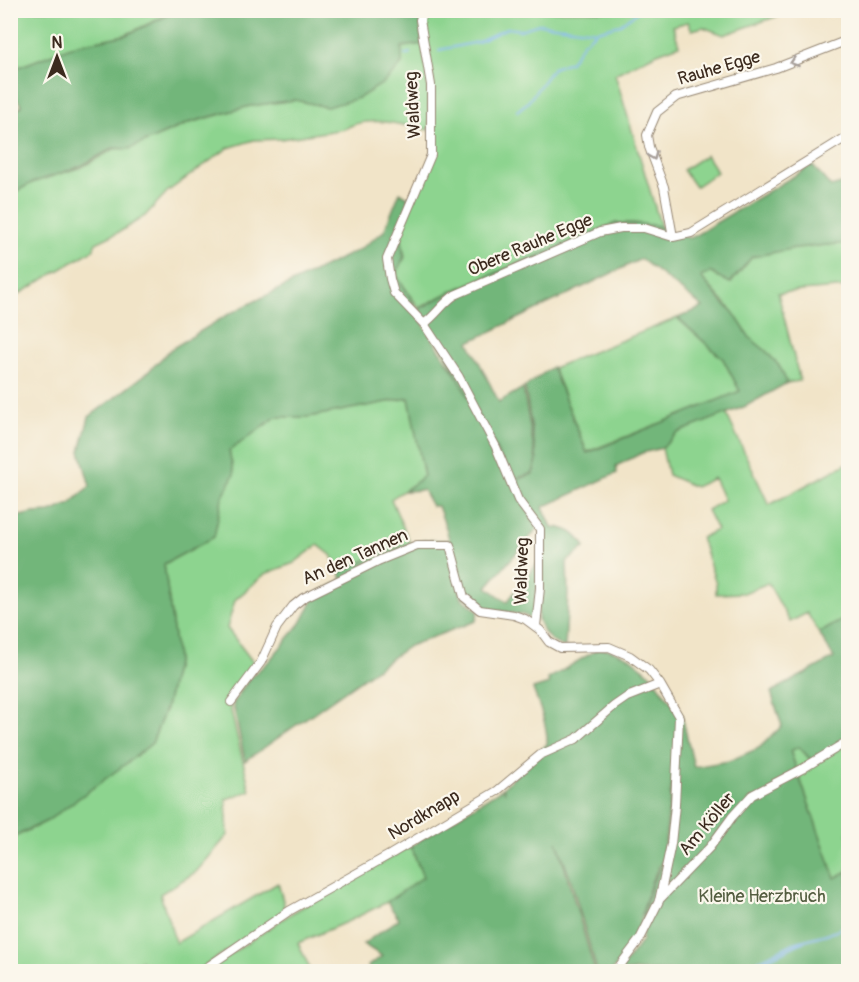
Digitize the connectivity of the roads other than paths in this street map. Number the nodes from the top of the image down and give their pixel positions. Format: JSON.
{"nodes":[{"id":1,"x":423,"y":10,"type":"edge"},
{"id":2,"x":849,"y":40,"type":"edge"},
{"id":3,"x":849,"y":136,"type":"edge"},
{"id":4,"x":673,"y":237,"type":"junction"},
{"id":5,"x":424,"y":324,"type":"junction"},
{"id":6,"x":536,"y":626,"type":"junction"},
{"id":7,"x":660,"y":684,"type":"junction"},
{"id":8,"x":231,"y":702,"type":"dead end"},
{"id":9,"x":849,"y":741,"type":"edge"},
{"id":10,"x":659,"y":901,"type":"junction"},
{"id":11,"x":200,"y":972,"type":"edge"},
{"id":12,"x":615,"y":972,"type":"edge"}],
"edges":[{"from":1,"to":5,"type":"street","name":"Waldweg"},
{"from":2,"to":4,"type":"street","name":"Rauhe Egge","one_way":true},
{"from":3,"to":4,"type":"street"},
{"from":4,"to":5,"type":"street","name":"Obere Rauhe Egge"},
{"from":5,"to":6,"type":"street","name":"Waldweg"},
{"from":6,"to":7,"type":"street","name":"Waldweg"},
{"from":6,"to":8,"type":"street","name":"An den Tannen"},
{"from":7,"to":10,"type":"street","name":"Waldweg"},
{"from":7,"to":11,"type":"street","name":"Nordknapp"},
{"from":9,"to":10,"type":"street","name":"Am Köller"},
{"from":10,"to":12,"type":"street","name":"Waldweg"}]}
